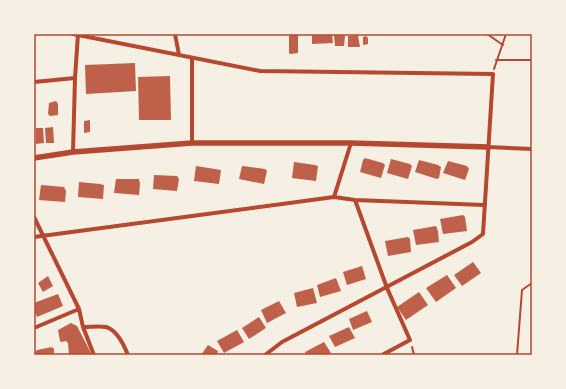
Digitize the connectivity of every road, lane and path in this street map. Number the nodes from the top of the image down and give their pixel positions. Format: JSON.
{"nodes":[{"id":1,"x":73,"y":34,"type":"edge"},
{"id":2,"x":175,"y":34,"type":"edge"},
{"id":3,"x":487,"y":34,"type":"edge"},
{"id":4,"x":506,"y":34,"type":"edge"},
{"id":5,"x":78,"y":35,"type":"edge"},
{"id":6,"x":503,"y":45,"type":"junction"},
{"id":7,"x":179,"y":55,"type":"junction"},
{"id":8,"x":192,"y":58,"type":"junction"},
{"id":9,"x":496,"y":60,"type":"junction"},
{"id":10,"x":532,"y":60,"type":"edge"},
{"id":11,"x":493,"y":74,"type":"junction"},
{"id":12,"x":75,"y":78,"type":"junction"},
{"id":13,"x":34,"y":82,"type":"edge"},
{"id":14,"x":192,"y":142,"type":"junction"},
{"id":15,"x":351,"y":143,"type":"junction"},
{"id":16,"x":488,"y":147,"type":"junction"},
{"id":17,"x":532,"y":148,"type":"edge"},
{"id":18,"x":73,"y":152,"type":"junction"},
{"id":19,"x":34,"y":158,"type":"edge"},
{"id":20,"x":334,"y":197,"type":"junction"},
{"id":21,"x":355,"y":200,"type":"junction"},
{"id":22,"x":484,"y":205,"type":"junction"},
{"id":23,"x":34,"y":217,"type":"edge"},
{"id":24,"x":43,"y":235,"type":"junction"},
{"id":25,"x":34,"y":237,"type":"edge"},
{"id":26,"x":532,"y":283,"type":"edge"},
{"id":27,"x":387,"y":288,"type":"junction"},
{"id":28,"x":79,"y":309,"type":"junction"},
{"id":29,"x":34,"y":328,"type":"edge"},
{"id":30,"x":83,"y":328,"type":"junction"},
{"id":31,"x":94,"y":355,"type":"edge"},
{"id":32,"x":128,"y":355,"type":"edge"},
{"id":33,"x":265,"y":355,"type":"edge"},
{"id":34,"x":382,"y":355,"type":"edge"},
{"id":35,"x":516,"y":355,"type":"edge"}],
"edges":[{"from":1,"to":5,"type":"street"},
{"from":2,"to":7,"type":"street"},
{"from":3,"to":6,"type":"path"},
{"from":4,"to":6,"type":"path"},
{"from":5,"to":7,"type":"street"},
{"from":5,"to":12,"type":"street"},
{"from":6,"to":9,"type":"path"},
{"from":7,"to":8,"type":"street"},
{"from":8,"to":11,"type":"street"},
{"from":8,"to":14,"type":"street"},
{"from":9,"to":10,"type":"path"},
{"from":9,"to":11,"type":"path"},
{"from":11,"to":16,"type":"street"},
{"from":12,"to":13,"type":"street"},
{"from":12,"to":18,"type":"street"},
{"from":14,"to":15,"type":"street"},
{"from":14,"to":18,"type":"street"},
{"from":15,"to":16,"type":"street"},
{"from":15,"to":20,"type":"street"},
{"from":16,"to":17,"type":"street"},
{"from":16,"to":22,"type":"street"},
{"from":18,"to":19,"type":"street"},
{"from":20,"to":21,"type":"street"},
{"from":20,"to":24,"type":"street"},
{"from":21,"to":22,"type":"street"},
{"from":21,"to":27,"type":"street"},
{"from":22,"to":27,"type":"street"},
{"from":23,"to":24,"type":"street"},
{"from":24,"to":25,"type":"street"},
{"from":24,"to":28,"type":"street"},
{"from":26,"to":35,"type":"path"},
{"from":27,"to":33,"type":"street"},
{"from":27,"to":34,"type":"street"},
{"from":28,"to":29,"type":"street"},
{"from":28,"to":30,"type":"street"},
{"from":30,"to":31,"type":"street"},
{"from":30,"to":32,"type":"street"}]}
